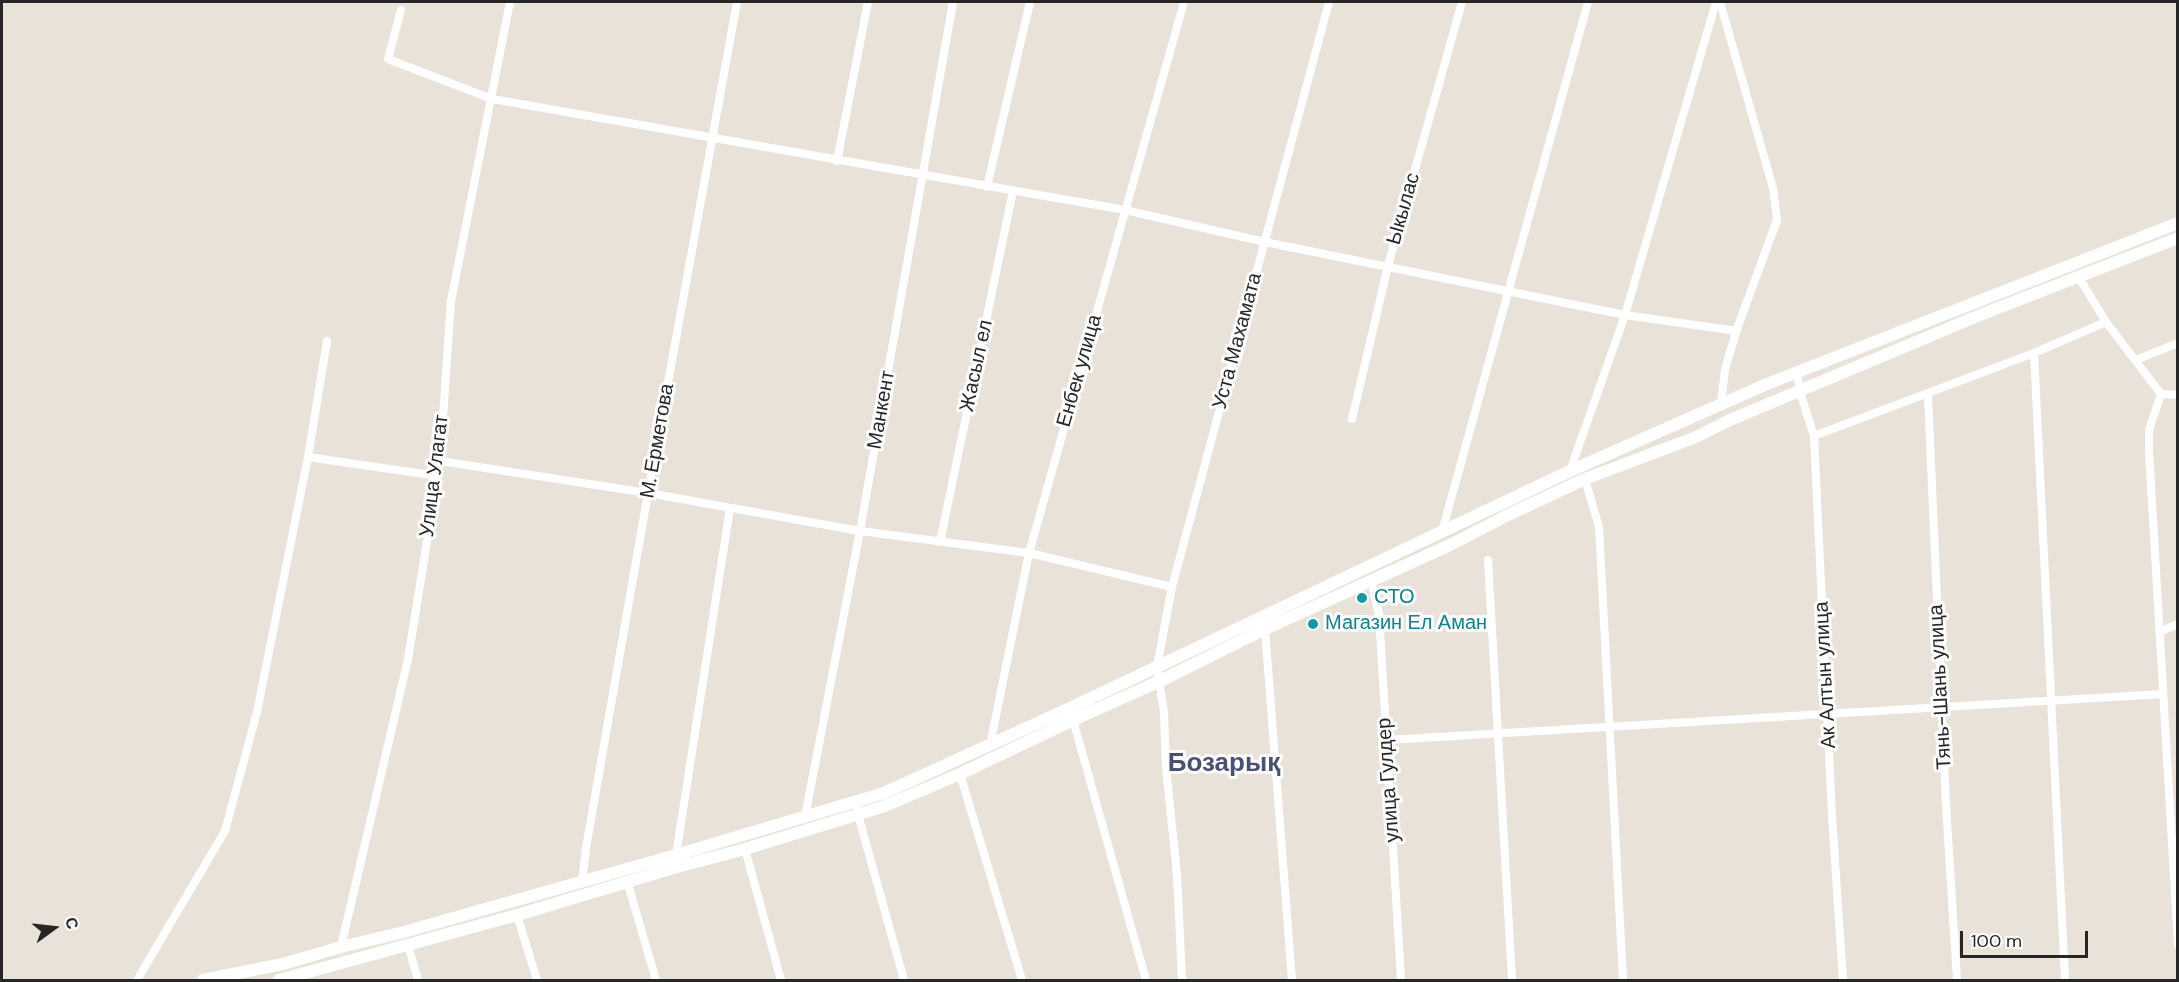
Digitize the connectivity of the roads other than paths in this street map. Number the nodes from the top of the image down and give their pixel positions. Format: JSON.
{"nodes":[{"id":1,"x":510,"y":2,"type":"edge"},
{"id":2,"x":737,"y":2,"type":"edge"},
{"id":3,"x":868,"y":2,"type":"edge"},
{"id":4,"x":953,"y":2,"type":"edge"},
{"id":5,"x":1030,"y":2,"type":"edge"},
{"id":6,"x":1184,"y":2,"type":"edge"},
{"id":7,"x":1329,"y":2,"type":"edge"},
{"id":8,"x":1462,"y":2,"type":"edge"},
{"id":9,"x":1588,"y":2,"type":"edge"},
{"id":10,"x":1716,"y":2,"type":"edge"},
{"id":11,"x":1720,"y":2,"type":"edge"},
{"id":12,"x":401,"y":10,"type":"dead end"},
{"id":13,"x":492,"y":99,"type":"junction"},
{"id":14,"x":713,"y":138,"type":"junction"},
{"id":15,"x":837,"y":161,"type":"junction"},
{"id":16,"x":922,"y":176,"type":"junction"},
{"id":17,"x":987,"y":187,"type":"junction"},
{"id":18,"x":1013,"y":191,"type":"junction"},
{"id":19,"x":1125,"y":210,"type":"junction"},
{"id":20,"x":2178,"y":223,"type":"edge"},
{"id":21,"x":2178,"y":238,"type":"edge"},
{"id":22,"x":1265,"y":242,"type":"junction"},
{"id":23,"x":1388,"y":266,"type":"junction"},
{"id":24,"x":2078,"y":276,"type":"junction"},
{"id":25,"x":1509,"y":291,"type":"junction"},
{"id":26,"x":1625,"y":315,"type":"junction"},
{"id":27,"x":2106,"y":322,"type":"junction"},
{"id":28,"x":1737,"y":332,"type":"junction"},
{"id":29,"x":327,"y":341,"type":"dead end"},
{"id":30,"x":2178,"y":343,"type":"edge"},
{"id":31,"x":2034,"y":353,"type":"junction"},
{"id":32,"x":2136,"y":360,"type":"junction"},
{"id":33,"x":1797,"y":372,"type":"junction"},
{"id":34,"x":1800,"y":392,"type":"junction"},
{"id":35,"x":1928,"y":394,"type":"junction"},
{"id":36,"x":2160,"y":394,"type":"junction"},
{"id":37,"x":2178,"y":395,"type":"edge"},
{"id":38,"x":1721,"y":405,"type":"junction"},
{"id":39,"x":1352,"y":419,"type":"dead end"},
{"id":40,"x":1814,"y":436,"type":"junction"},
{"id":41,"x":308,"y":457,"type":"junction"},
{"id":42,"x":440,"y":461,"type":"junction"},
{"id":43,"x":1570,"y":471,"type":"junction"},
{"id":44,"x":438,"y":476,"type":"junction"},
{"id":45,"x":1585,"y":479,"type":"junction"},
{"id":46,"x":648,"y":493,"type":"junction"},
{"id":47,"x":730,"y":508,"type":"junction"},
{"id":48,"x":860,"y":531,"type":"junction"},
{"id":49,"x":1442,"y":532,"type":"junction"},
{"id":50,"x":940,"y":542,"type":"junction"},
{"id":51,"x":1029,"y":553,"type":"junction"},
{"id":52,"x":1488,"y":560,"type":"dead end"},
{"id":53,"x":1371,"y":581,"type":"junction"},
{"id":54,"x":1172,"y":588,"type":"junction"},
{"id":55,"x":2178,"y":624,"type":"edge"},
{"id":56,"x":1266,"y":628,"type":"junction"},
{"id":57,"x":2160,"y":632,"type":"junction"},
{"id":58,"x":1157,"y":667,"type":"junction"},
{"id":59,"x":1158,"y":682,"type":"junction"},
{"id":60,"x":2163,"y":694,"type":"junction"},
{"id":61,"x":2050,"y":701,"type":"junction"},
{"id":62,"x":1942,"y":708,"type":"junction"},
{"id":63,"x":1827,"y":714,"type":"junction"},
{"id":64,"x":1072,"y":720,"type":"junction"},
{"id":65,"x":1609,"y":727,"type":"junction"},
{"id":66,"x":1498,"y":733,"type":"junction"},
{"id":67,"x":1387,"y":740,"type":"junction"},
{"id":68,"x":990,"y":745,"type":"junction"},
{"id":69,"x":960,"y":774,"type":"junction"},
{"id":70,"x":855,"y":802,"type":"junction"},
{"id":71,"x":858,"y":815,"type":"junction"},
{"id":72,"x":805,"y":817,"type":"junction"},
{"id":73,"x":745,"y":849,"type":"junction"},
{"id":74,"x":676,"y":855,"type":"junction"},
{"id":75,"x":582,"y":881,"type":"junction"},
{"id":76,"x":627,"y":881,"type":"junction"},
{"id":77,"x":556,"y":888,"type":"junction"},
{"id":78,"x":560,"y":901,"type":"junction"},
{"id":79,"x":517,"y":915,"type":"junction"},
{"id":80,"x":408,"y":945,"type":"junction"},
{"id":81,"x":2178,"y":945,"type":"edge"},
{"id":82,"x":341,"y":947,"type":"junction"},
{"id":83,"x":283,"y":964,"type":"junction"},
{"id":84,"x":284,"y":980,"type":"edge"},
{"id":85,"x":136,"y":981,"type":"edge"},
{"id":86,"x":203,"y":981,"type":"edge"},
{"id":87,"x":418,"y":981,"type":"edge"},
{"id":88,"x":537,"y":981,"type":"edge"},
{"id":89,"x":656,"y":981,"type":"edge"},
{"id":90,"x":781,"y":981,"type":"edge"},
{"id":91,"x":904,"y":981,"type":"edge"},
{"id":92,"x":1022,"y":981,"type":"edge"},
{"id":93,"x":1146,"y":981,"type":"edge"},
{"id":94,"x":1182,"y":981,"type":"edge"},
{"id":95,"x":1292,"y":981,"type":"edge"},
{"id":96,"x":1401,"y":981,"type":"edge"},
{"id":97,"x":1512,"y":981,"type":"edge"},
{"id":98,"x":1623,"y":981,"type":"edge"},
{"id":99,"x":1843,"y":981,"type":"edge"},
{"id":100,"x":1957,"y":981,"type":"edge"},
{"id":101,"x":2065,"y":981,"type":"edge"}],
"edges":[{"from":1,"to":13,"type":"street","name":"Улица Улагат"},
{"from":2,"to":14,"type":"street","name":"М. Ерметова"},
{"from":3,"to":15,"type":"street"},
{"from":4,"to":16,"type":"street","name":"Манкент"},
{"from":5,"to":17,"type":"street"},
{"from":6,"to":19,"type":"street","name":"Енбек улица"},
{"from":7,"to":22,"type":"street","name":"Уста Махамата"},
{"from":8,"to":23,"type":"street","name":"Ыкылас"},
{"from":9,"to":25,"type":"street"},
{"from":10,"to":26,"type":"street"},
{"from":11,"to":28,"type":"street"},
{"from":12,"to":13,"type":"street"},
{"from":13,"to":14,"type":"street"},
{"from":13,"to":42,"type":"street","name":"Улица Улагат"},
{"from":14,"to":15,"type":"street"},
{"from":14,"to":46,"type":"street","name":"М. Ерметова"},
{"from":15,"to":16,"type":"street"},
{"from":16,"to":17,"type":"street"},
{"from":16,"to":48,"type":"street","name":"Манкент"},
{"from":17,"to":18,"type":"street"},
{"from":18,"to":19,"type":"street"},
{"from":18,"to":50,"type":"street","name":"Жасыл ел"},
{"from":19,"to":22,"type":"street"},
{"from":19,"to":51,"type":"street","name":"Енбек улица"},
{"from":20,"to":33,"type":"main road"},
{"from":21,"to":24,"type":"main road"},
{"from":22,"to":23,"type":"street"},
{"from":22,"to":54,"type":"street","name":"Уста Махамата"},
{"from":23,"to":25,"type":"street"},
{"from":23,"to":39,"type":"street","name":"Ыкылас"},
{"from":24,"to":27,"type":"street"},
{"from":24,"to":34,"type":"main road"},
{"from":25,"to":26,"type":"street"},
{"from":25,"to":49,"type":"street"},
{"from":26,"to":28,"type":"street"},
{"from":26,"to":43,"type":"street"},
{"from":27,"to":31,"type":"street"},
{"from":27,"to":32,"type":"street"},
{"from":28,"to":38,"type":"street"},
{"from":29,"to":41,"type":"street"},
{"from":30,"to":32,"type":"street"},
{"from":31,"to":35,"type":"street"},
{"from":31,"to":61,"type":"street"},
{"from":32,"to":36,"type":"street"},
{"from":33,"to":34,"type":"street","name":"Ак Алтын улица"},
{"from":33,"to":38,"type":"main road"},
{"from":34,"to":40,"type":"street","name":"Ак Алтын улица"},
{"from":34,"to":45,"type":"main road"},
{"from":35,"to":40,"type":"street"},
{"from":35,"to":62,"type":"street","name":"Тянь-Шань улица"},
{"from":36,"to":37,"type":"street"},
{"from":36,"to":57,"type":"street"},
{"from":38,"to":43,"type":"main road"},
{"from":40,"to":63,"type":"street","name":"Ак Алтын улица"},
{"from":41,"to":44,"type":"street"},
{"from":41,"to":85,"type":"street"},
{"from":42,"to":44,"type":"street","name":"Улица Улагат"},
{"from":42,"to":46,"type":"street"},
{"from":43,"to":49,"type":"main road"},
{"from":44,"to":82,"type":"street","name":"Улица Улагат"},
{"from":45,"to":53,"type":"main road"},
{"from":45,"to":65,"type":"street"},
{"from":46,"to":47,"type":"street"},
{"from":46,"to":75,"type":"street","name":"М. Ерметова"},
{"from":47,"to":48,"type":"street"},
{"from":47,"to":74,"type":"street"},
{"from":48,"to":50,"type":"street"},
{"from":48,"to":72,"type":"street","name":"Манкент"},
{"from":49,"to":58,"type":"main road"},
{"from":50,"to":51,"type":"street"},
{"from":51,"to":54,"type":"street"},
{"from":51,"to":68,"type":"street","name":"Енбек улица"},
{"from":52,"to":66,"type":"street"},
{"from":53,"to":56,"type":"main road"},
{"from":53,"to":67,"type":"street","name":"улица Гулдер"},
{"from":54,"to":58,"type":"street","name":"Уста Махамата"},
{"from":55,"to":57,"type":"street"},
{"from":56,"to":59,"type":"main road"},
{"from":56,"to":95,"type":"street"},
{"from":57,"to":60,"type":"street"},
{"from":58,"to":59,"type":"street","name":"Уста Махамата"},
{"from":58,"to":68,"type":"main road"},
{"from":59,"to":64,"type":"main road"},
{"from":59,"to":94,"type":"street","name":"Уста Махамата"},
{"from":60,"to":61,"type":"street"},
{"from":60,"to":81,"type":"street"},
{"from":61,"to":62,"type":"street"},
{"from":61,"to":101,"type":"street"},
{"from":62,"to":63,"type":"street"},
{"from":62,"to":100,"type":"street","name":"Тянь-Шань улица"},
{"from":63,"to":65,"type":"street"},
{"from":63,"to":99,"type":"street","name":"Ак Алтын улица"},
{"from":64,"to":69,"type":"main road"},
{"from":64,"to":93,"type":"street"},
{"from":65,"to":66,"type":"street"},
{"from":65,"to":98,"type":"street"},
{"from":66,"to":67,"type":"street"},
{"from":66,"to":97,"type":"street"},
{"from":67,"to":96,"type":"street","name":"улица Гулдер"},
{"from":68,"to":70,"type":"main road"},
{"from":69,"to":71,"type":"main road"},
{"from":69,"to":92,"type":"street"},
{"from":70,"to":71,"type":"street"},
{"from":70,"to":72,"type":"main road"},
{"from":71,"to":73,"type":"main road"},
{"from":71,"to":91,"type":"street"},
{"from":72,"to":74,"type":"main road"},
{"from":73,"to":76,"type":"main road"},
{"from":73,"to":90,"type":"street"},
{"from":74,"to":75,"type":"main road"},
{"from":75,"to":77,"type":"main road"},
{"from":76,"to":78,"type":"main road"},
{"from":76,"to":89,"type":"street"},
{"from":77,"to":78,"type":"main road"},
{"from":77,"to":82,"type":"main road"},
{"from":78,"to":79,"type":"main road"},
{"from":79,"to":80,"type":"main road"},
{"from":79,"to":88,"type":"street"},
{"from":80,"to":84,"type":"main road"},
{"from":80,"to":87,"type":"street"},
{"from":82,"to":83,"type":"main road"},
{"from":83,"to":84,"type":"street"},
{"from":83,"to":86,"type":"main road"}]}
